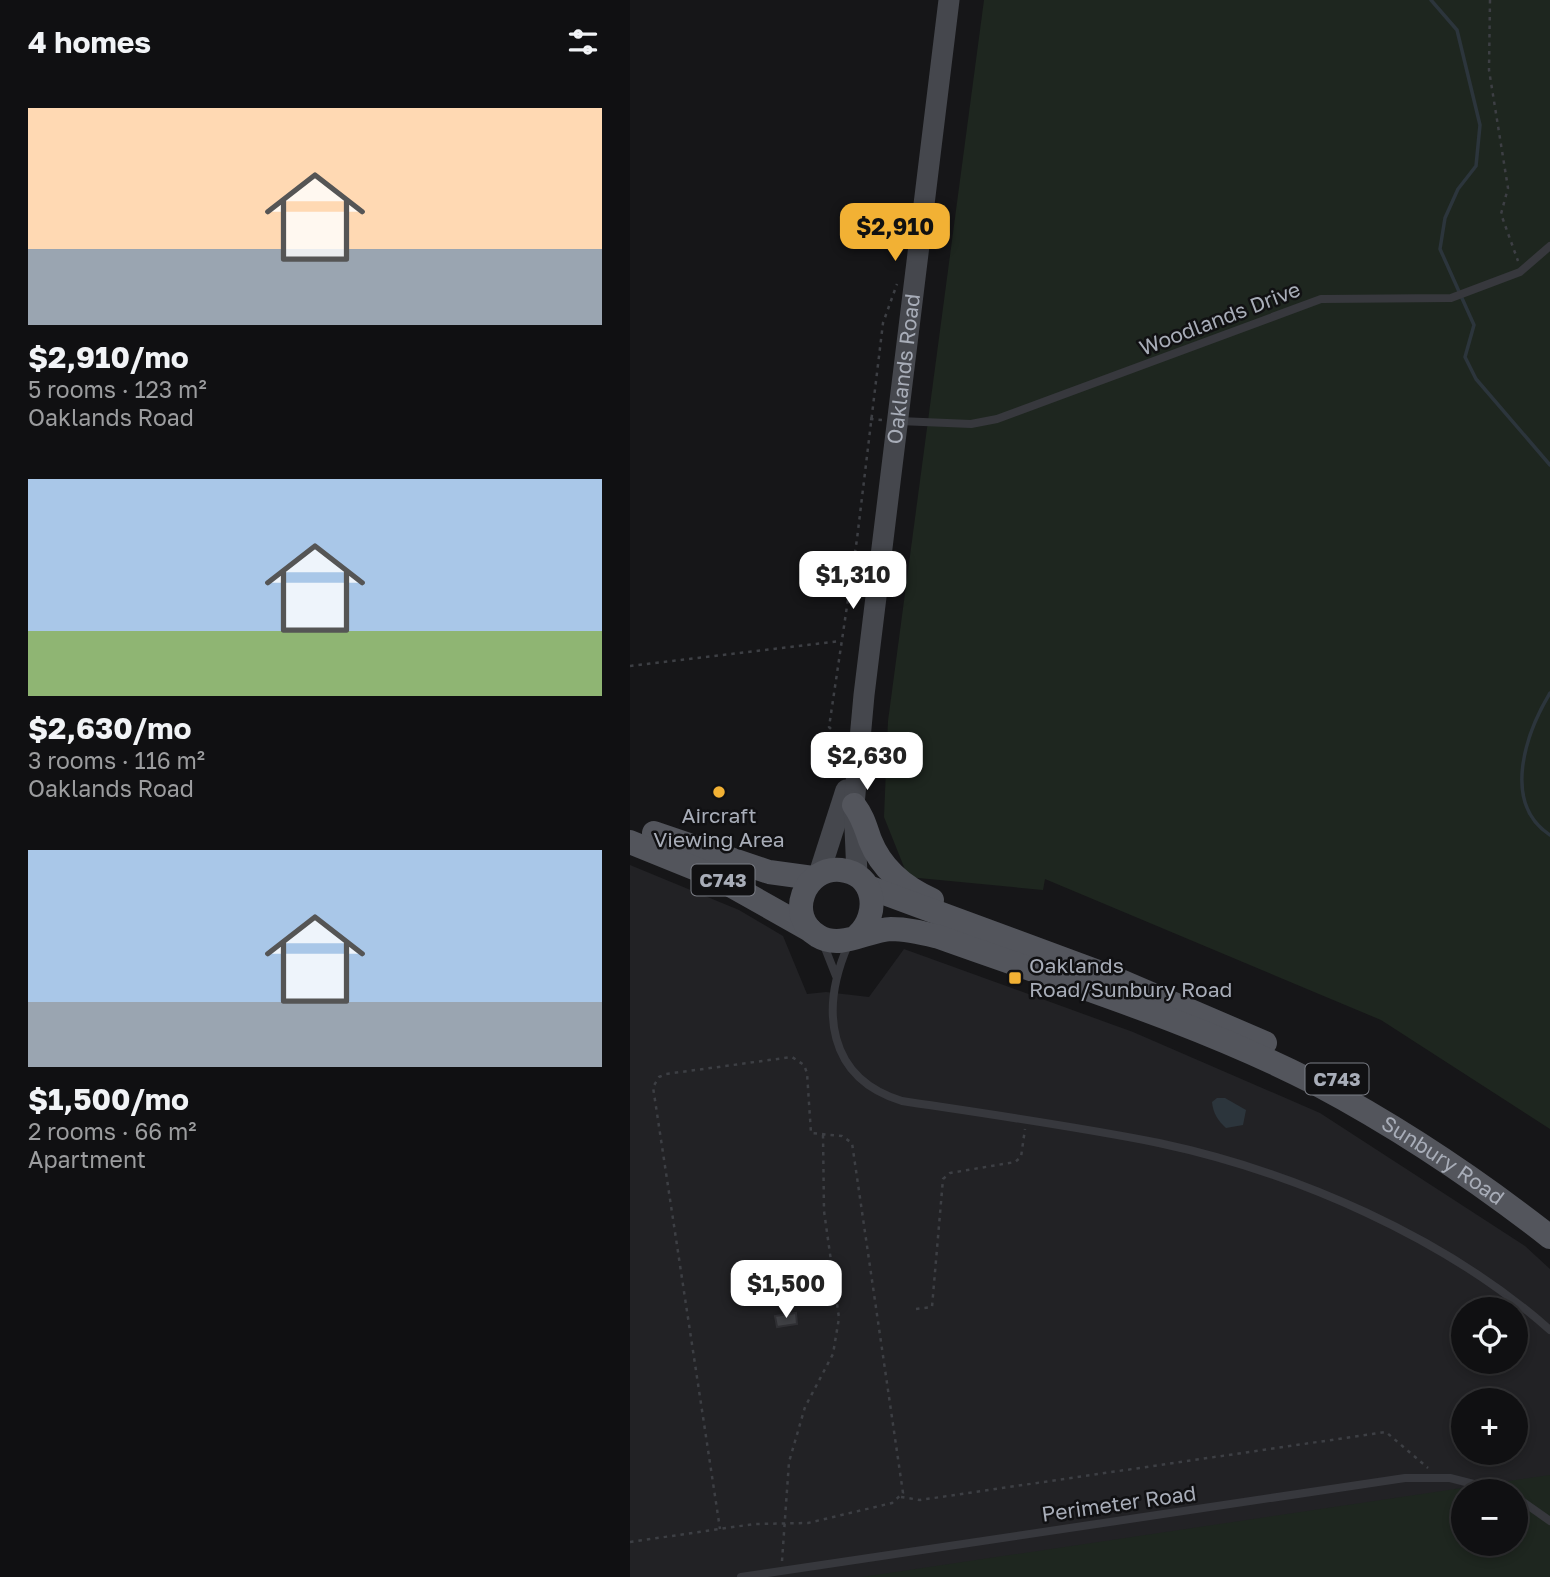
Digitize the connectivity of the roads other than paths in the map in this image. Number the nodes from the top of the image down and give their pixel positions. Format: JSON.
{"nodes":[{"id":1,"x":949,"y":0,"type":"edge"},
{"id":2,"x":1550,"y":246,"type":"edge"},
{"id":3,"x":896,"y":421,"type":"junction"},
{"id":4,"x":864,"y":695,"type":"junction"},
{"id":5,"x":848,"y":804,"type":"junction"},
{"id":6,"x":630,"y":825,"type":"edge"},
{"id":7,"x":630,"y":842,"type":"edge"},
{"id":8,"x":816,"y":876,"type":"junction"},
{"id":9,"x":863,"y":881,"type":"junction"},
{"id":10,"x":815,"y":934,"type":"junction"},
{"id":11,"x":854,"y":937,"type":"junction"},
{"id":12,"x":1110,"y":976,"type":"junction"},
{"id":13,"x":836,"y":983,"type":"junction"},
{"id":14,"x":1550,"y":1223,"type":"edge"},
{"id":15,"x":1550,"y":1237,"type":"edge"},
{"id":16,"x":1550,"y":1329,"type":"edge"},
{"id":17,"x":1451,"y":1479,"type":"edge"},
{"id":18,"x":1528,"y":1505,"type":"edge"},
{"id":19,"x":1550,"y":1521,"type":"edge"},
{"id":20,"x":741,"y":1577,"type":"edge"}],
"edges":[{"from":1,"to":3,"type":"main road","name":"Oaklands Road"},
{"from":2,"to":3,"type":"lane","name":"Woodlands Drive"},
{"from":3,"to":4,"type":"main road","name":"Oaklands Road"},
{"from":4,"to":5,"type":"main road","name":"Oaklands Road"},
{"from":4,"to":5,"type":"main road","name":"Oaklands Road"},
{"from":5,"to":8,"type":"main road","name":"Oaklands Road"},
{"from":5,"to":9,"type":"main road","name":"Oaklands Road"},
{"from":5,"to":12,"type":"main road"},
{"from":6,"to":8,"type":"main road","number":"C743"},
{"from":7,"to":10,"type":"main road","number":"C743"},
{"from":8,"to":9,"type":"main road","number":"C743"},
{"from":8,"to":10,"type":"main road"},
{"from":9,"to":11,"type":"main road"},
{"from":9,"to":12,"type":"main road","name":"Sunbury Road","number":"C743"},
{"from":10,"to":11,"type":"main road","number":"C743"},
{"from":10,"to":13,"type":"lane"},
{"from":11,"to":13,"type":"lane"},
{"from":11,"to":15,"type":"main road","name":"Sunbury Road","number":"C743"},
{"from":12,"to":14,"type":"main road","name":"Sunbury Road","number":"C743"},
{"from":13,"to":16,"type":"lane"},
{"from":17,"to":20,"type":"lane","name":"Perimeter Road"},
{"from":18,"to":19,"type":"lane"}]}
